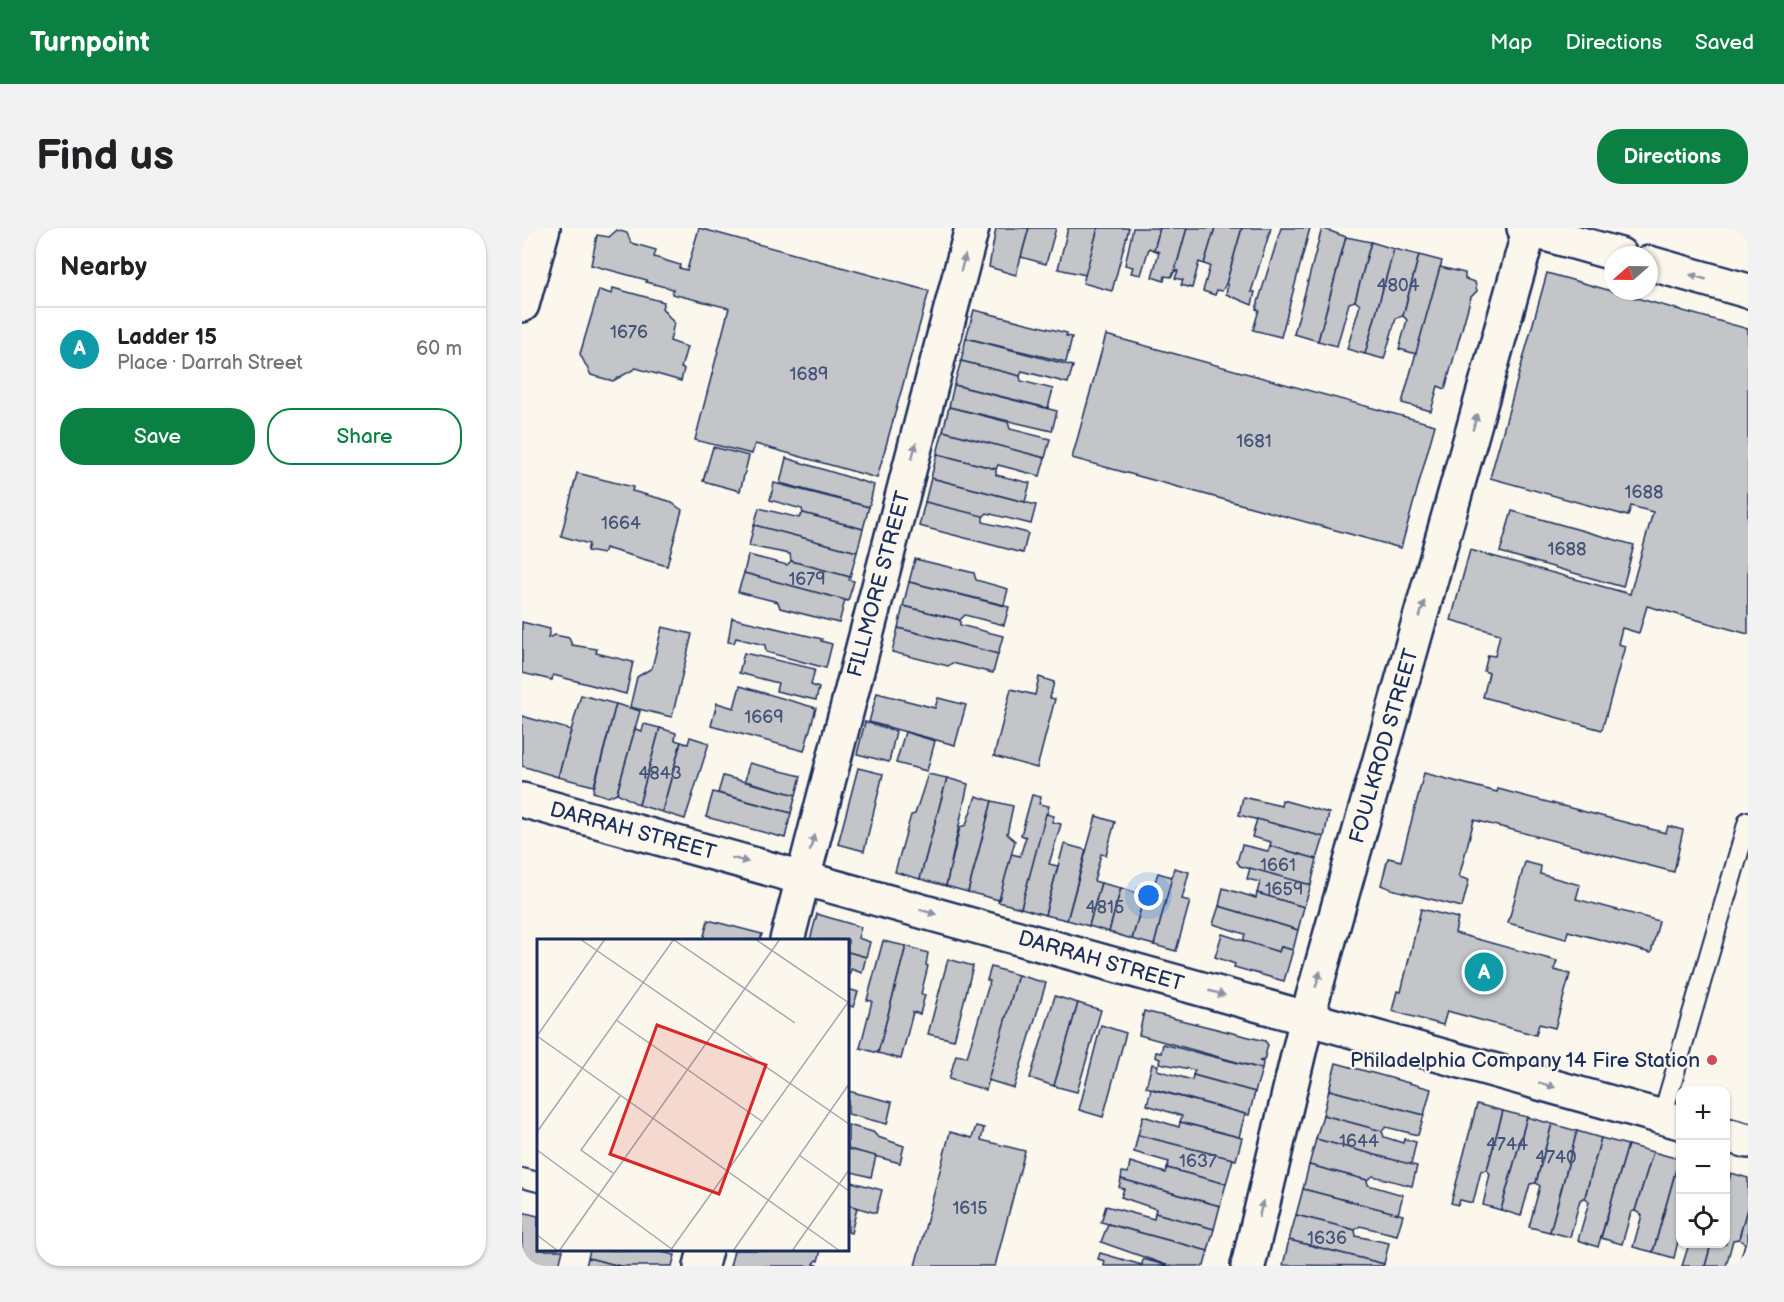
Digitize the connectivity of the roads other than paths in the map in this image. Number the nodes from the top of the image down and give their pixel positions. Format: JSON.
{"nodes":[{"id":1,"x":543,"y":228,"type":"edge"},
{"id":2,"x":972,"y":228,"type":"edge"},
{"id":3,"x":1528,"y":228,"type":"edge"},
{"id":4,"x":1604,"y":250,"type":"edge"},
{"id":5,"x":1658,"y":266,"type":"edge"},
{"id":6,"x":1748,"y":291,"type":"edge"},
{"id":7,"x":522,"y":305,"type":"edge"},
{"id":8,"x":522,"y":800,"type":"edge"},
{"id":9,"x":1748,"y":821,"type":"edge"},
{"id":10,"x":803,"y":878,"type":"junction"},
{"id":11,"x":787,"y":939,"type":"edge"},
{"id":12,"x":1307,"y":1018,"type":"junction"},
{"id":13,"x":1671,"y":1120,"type":"edge"},
{"id":14,"x":1730,"y":1136,"type":"edge"},
{"id":15,"x":1748,"y":1141,"type":"edge"},
{"id":16,"x":522,"y":1178,"type":"edge"},
{"id":17,"x":537,"y":1182,"type":"edge"},
{"id":18,"x":705,"y":1251,"type":"edge"},
{"id":19,"x":701,"y":1266,"type":"edge"},
{"id":20,"x":1248,"y":1266,"type":"edge"}],
"edges":[{"from":1,"to":7,"type":"street"},
{"from":10,"to":2,"type":"street","name":"FILLMORE STREET","one_way":true},
{"from":3,"to":4,"type":"street"},
{"from":12,"to":3,"type":"street","name":"FOULKROD STREET","one_way":true},
{"from":6,"to":5,"type":"street","one_way":true},
{"from":8,"to":10,"type":"street","name":"DARRAH STREET","one_way":true},
{"from":9,"to":13,"type":"lane"},
{"from":10,"to":11,"type":"street","name":"FILLMORE STREET"},
{"from":10,"to":12,"type":"street","name":"DARRAH STREET","one_way":true},
{"from":12,"to":13,"type":"street","name":"DARRAH STREET","one_way":true},
{"from":20,"to":12,"type":"street","name":"FOULKROD STREET","one_way":true},
{"from":14,"to":15,"type":"street"},
{"from":16,"to":17,"type":"lane"},
{"from":18,"to":19,"type":"street"}]}
